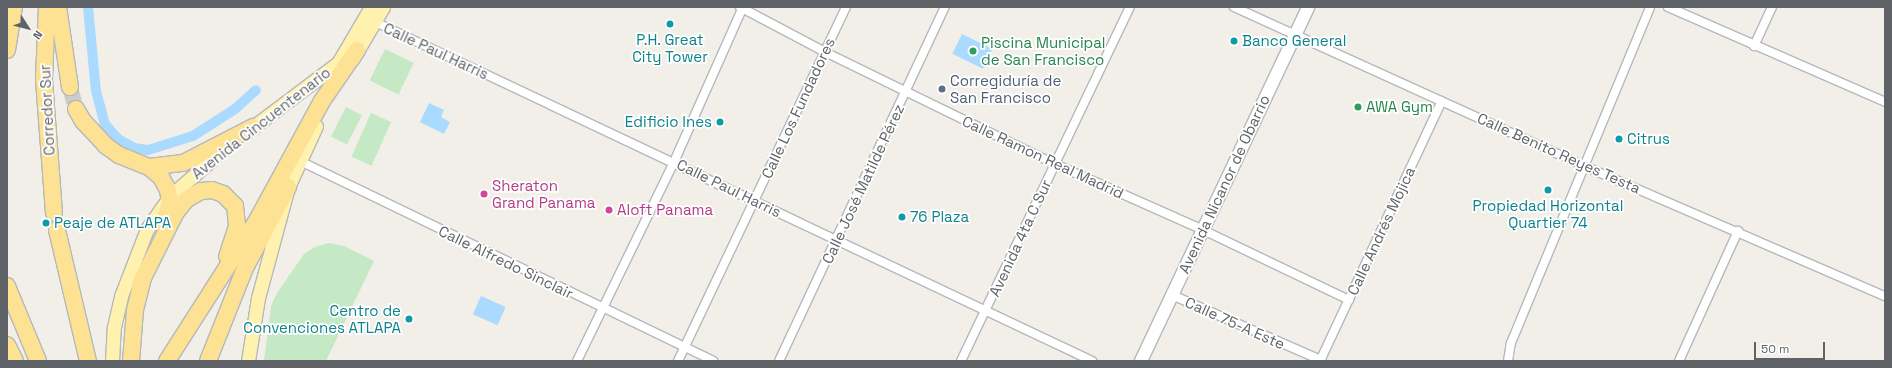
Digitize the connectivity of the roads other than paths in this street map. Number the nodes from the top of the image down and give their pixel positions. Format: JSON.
{"nodes":[{"id":1,"x":13,"y":7,"type":"edge"},
{"id":2,"x":47,"y":7,"type":"edge"},
{"id":3,"x":58,"y":7,"type":"edge"},
{"id":4,"x":383,"y":7,"type":"edge"},
{"id":5,"x":742,"y":7,"type":"edge"},
{"id":6,"x":846,"y":7,"type":"edge"},
{"id":7,"x":945,"y":7,"type":"edge"},
{"id":8,"x":1130,"y":7,"type":"edge"},
{"id":9,"x":1234,"y":7,"type":"edge"},
{"id":10,"x":1308,"y":7,"type":"edge"},
{"id":11,"x":1650,"y":7,"type":"edge"},
{"id":12,"x":1668,"y":7,"type":"edge"},
{"id":13,"x":1772,"y":7,"type":"edge"},
{"id":14,"x":370,"y":15,"type":"edge"},
{"id":15,"x":7,"y":21,"type":"edge"},
{"id":16,"x":1295,"y":35,"type":"junction"},
{"id":17,"x":1754,"y":46,"type":"junction"},
{"id":18,"x":7,"y":50,"type":"edge"},
{"id":19,"x":357,"y":50,"type":"junction"},
{"id":20,"x":825,"y":52,"type":"junction"},
{"id":21,"x":338,"y":63,"type":"junction"},
{"id":22,"x":70,"y":87,"type":"tunnel mouth"},
{"id":23,"x":907,"y":92,"type":"junction"},
{"id":24,"x":1442,"y":101,"type":"junction"},
{"id":25,"x":1885,"y":102,"type":"edge"},
{"id":26,"x":76,"y":109,"type":"tunnel mouth"},
{"id":27,"x":252,"y":128,"type":"junction"},
{"id":28,"x":300,"y":161,"type":"junction"},
{"id":29,"x":674,"y":162,"type":"junction"},
{"id":30,"x":1055,"y":164,"type":"junction"},
{"id":31,"x":1584,"y":166,"type":"junction"},
{"id":32,"x":149,"y":167,"type":"junction"},
{"id":33,"x":288,"y":187,"type":"junction"},
{"id":34,"x":169,"y":197,"type":"junction"},
{"id":35,"x":754,"y":201,"type":"junction"},
{"id":36,"x":54,"y":213,"type":"dead end"},
{"id":37,"x":57,"y":230,"type":"dead end"},
{"id":38,"x":1203,"y":230,"type":"junction"},
{"id":39,"x":1738,"y":231,"type":"junction"},
{"id":40,"x":838,"y":239,"type":"junction"},
{"id":41,"x":228,"y":261,"type":"junction"},
{"id":42,"x":140,"y":284,"type":"junction"},
{"id":43,"x":7,"y":286,"type":"edge"},
{"id":44,"x":1172,"y":295,"type":"junction"},
{"id":45,"x":1885,"y":296,"type":"edge"},
{"id":46,"x":1349,"y":300,"type":"junction"},
{"id":47,"x":602,"y":309,"type":"junction"},
{"id":48,"x":985,"y":312,"type":"junction"},
{"id":49,"x":7,"y":345,"type":"edge"},
{"id":50,"x":684,"y":347,"type":"junction"},
{"id":51,"x":15,"y":361,"type":"edge"},
{"id":52,"x":38,"y":361,"type":"edge"},
{"id":53,"x":88,"y":361,"type":"edge"},
{"id":54,"x":112,"y":361,"type":"edge"},
{"id":55,"x":131,"y":361,"type":"edge"},
{"id":56,"x":159,"y":361,"type":"edge"},
{"id":57,"x":167,"y":361,"type":"edge"},
{"id":58,"x":208,"y":361,"type":"edge"},
{"id":59,"x":248,"y":361,"type":"edge"},
{"id":60,"x":577,"y":361,"type":"edge"},
{"id":61,"x":678,"y":361,"type":"edge"},
{"id":62,"x":713,"y":361,"type":"edge"},
{"id":63,"x":779,"y":361,"type":"edge"},
{"id":64,"x":961,"y":361,"type":"edge"},
{"id":65,"x":1092,"y":361,"type":"edge"},
{"id":66,"x":1140,"y":361,"type":"edge"},
{"id":67,"x":1320,"y":361,"type":"edge"},
{"id":68,"x":1508,"y":361,"type":"edge"},
{"id":69,"x":1679,"y":361,"type":"edge"}],
"edges":[{"from":1,"to":15,"type":"highway"},
{"from":1,"to":18,"type":"highway"},
{"from":2,"to":36,"type":"highway","name":"Corredor Sur"},
{"from":3,"to":22,"type":"highway"},
{"from":4,"to":14,"type":"main road"},
{"from":5,"to":20,"type":"street","name":"Calle Ramon Real Madrid"},
{"from":5,"to":29,"type":"street"},
{"from":6,"to":20,"type":"street","name":"Calle Los Fundadores"},
{"from":7,"to":23,"type":"street","name":"Calle José Matilde Pérez"},
{"from":8,"to":30,"type":"street","name":"Avenida 4ta C Sur"},
{"from":9,"to":16,"type":"street","name":"Calle Benito Reyes Testa"},
{"from":10,"to":16,"type":"main road","name":"Avenida Nicanor de Obarrio"},
{"from":11,"to":31,"type":"street"},
{"from":12,"to":17,"type":"street"},
{"from":13,"to":17,"type":"street"},
{"from":14,"to":19,"type":"main road"},
{"from":14,"to":21,"type":"main road","name":"Avenida Cincuentenario"},
{"from":14,"to":29,"type":"street","name":"Calle Paul Harris"},
{"from":16,"to":24,"type":"street","name":"Calle Benito Reyes Testa"},
{"from":16,"to":38,"type":"main road","name":"Avenida Nicanor de Obarrio"},
{"from":17,"to":25,"type":"street"},
{"from":19,"to":28,"type":"main road"},
{"from":19,"to":41,"type":"highway"},
{"from":20,"to":23,"type":"street","name":"Calle Ramon Real Madrid"},
{"from":20,"to":35,"type":"street","name":"Calle Los Fundadores"},
{"from":21,"to":27,"type":"main road","name":"Avenida Cincuentenario"},
{"from":21,"to":41,"type":"highway"},
{"from":23,"to":30,"type":"street","name":"Calle Ramon Real Madrid"},
{"from":23,"to":40,"type":"street","name":"Calle José Matilde Pérez"},
{"from":24,"to":31,"type":"street","name":"Calle Benito Reyes Testa"},
{"from":24,"to":46,"type":"street","name":"Calle Andrés Mojica"},
{"from":26,"to":32,"type":"highway"},
{"from":27,"to":32,"type":"highway"},
{"from":27,"to":34,"type":"main road","name":"Avenida Cincuentenario"},
{"from":28,"to":33,"type":"main road"},
{"from":28,"to":47,"type":"street","name":"Calle Alfredo Sinclair"},
{"from":29,"to":35,"type":"street","name":"Calle Paul Harris"},
{"from":29,"to":47,"type":"street"},
{"from":30,"to":38,"type":"street","name":"Calle Ramon Real Madrid"},
{"from":30,"to":48,"type":"street","name":"Avenida 4ta C Sur"},
{"from":31,"to":39,"type":"street","name":"Calle Benito Reyes Testa"},
{"from":31,"to":68,"type":"street"},
{"from":32,"to":34,"type":"highway"},
{"from":33,"to":58,"type":"highway"},
{"from":33,"to":59,"type":"main road"},
{"from":34,"to":42,"type":"highway"},
{"from":34,"to":54,"type":"main road","name":"Avenida Cincuentenario"},
{"from":35,"to":40,"type":"street","name":"Calle Paul Harris"},
{"from":35,"to":50,"type":"street","name":"Calle Los Fundadores"},
{"from":37,"to":53,"type":"highway"},
{"from":38,"to":44,"type":"main road","name":"Avenida Nicanor de Obarrio"},
{"from":38,"to":46,"type":"street","name":"Calle Ramon Real Madrid"},
{"from":39,"to":45,"type":"street","name":"Calle Benito Reyes Testa"},
{"from":39,"to":69,"type":"street"},
{"from":40,"to":48,"type":"street","name":"Calle Paul Harris"},
{"from":40,"to":63,"type":"street","name":"Calle José Matilde Pérez"},
{"from":41,"to":42,"type":"highway"},
{"from":41,"to":56,"type":"highway"},
{"from":41,"to":57,"type":"highway"},
{"from":42,"to":55,"type":"highway"},
{"from":43,"to":52,"type":"highway"},
{"from":44,"to":66,"type":"main road","name":"Avenida Nicanor de Obarrio"},
{"from":44,"to":67,"type":"street","name":"Calle 75-A Este"},
{"from":46,"to":67,"type":"street","name":"Calle Andrés Mojica"},
{"from":47,"to":50,"type":"street","name":"Calle Alfredo Sinclair"},
{"from":47,"to":60,"type":"street"},
{"from":48,"to":64,"type":"street","name":"Avenida 4ta C Sur"},
{"from":48,"to":65,"type":"street","name":"Calle Paul Harris"},
{"from":49,"to":51,"type":"highway"},
{"from":50,"to":61,"type":"street","name":"Calle Los Fundadores"},
{"from":50,"to":62,"type":"street","name":"Calle Alfredo Sinclair"}]}
